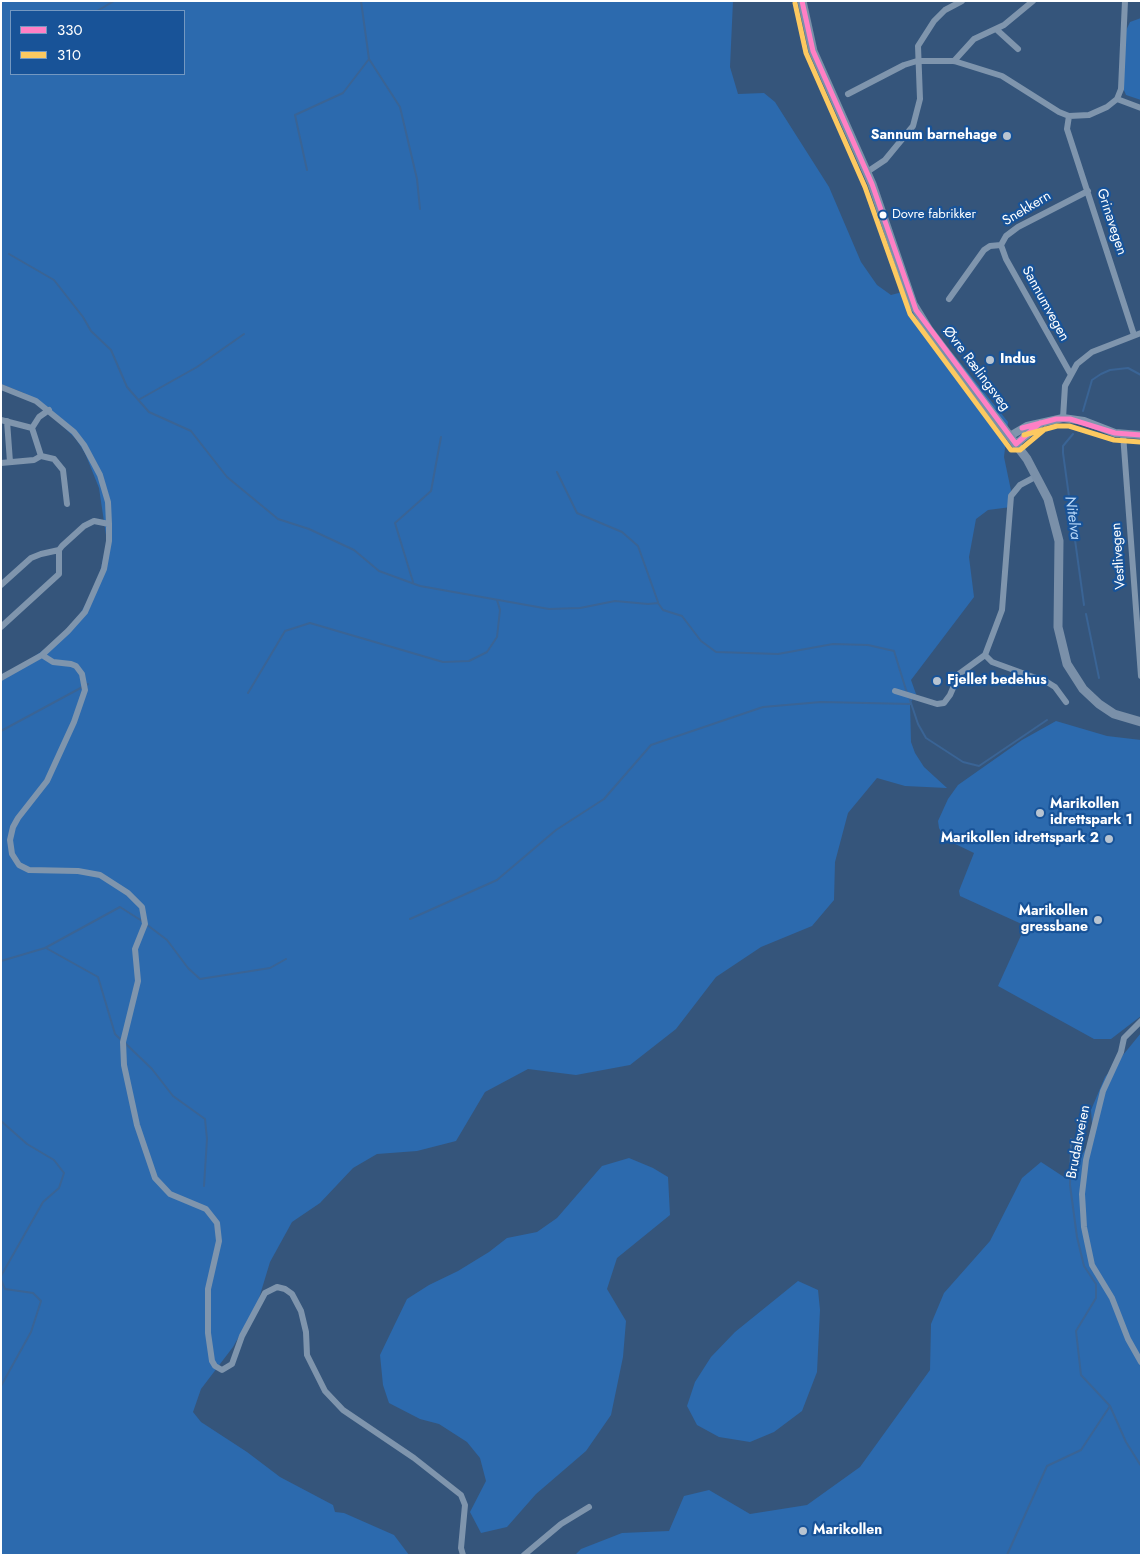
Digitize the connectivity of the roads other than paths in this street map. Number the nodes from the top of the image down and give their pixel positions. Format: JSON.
{"nodes":[{"id":1,"x":802,"y":1,"type":"edge"},
{"id":2,"x":962,"y":1,"type":"edge"},
{"id":3,"x":1033,"y":1,"type":"edge"},
{"id":4,"x":1125,"y":1,"type":"edge"},
{"id":5,"x":996,"y":29,"type":"junction"},
{"id":6,"x":1018,"y":48,"type":"dead end"},
{"id":7,"x":918,"y":61,"type":"junction"},
{"id":8,"x":954,"y":61,"type":"junction"},
{"id":9,"x":848,"y":94,"type":"dead end"},
{"id":10,"x":1117,"y":99,"type":"junction"},
{"id":11,"x":1141,"y":108,"type":"edge"},
{"id":12,"x":1069,"y":116,"type":"junction"},
{"id":13,"x":867,"y":172,"type":"junction"},
{"id":14,"x":1088,"y":191,"type":"junction"},
{"id":15,"x":1001,"y":245,"type":"junction"},
{"id":16,"x":949,"y":299,"type":"dead end"},
{"id":17,"x":1137,"y":334,"type":"edge"},
{"id":18,"x":1070,"y":373,"type":"junction"},
{"id":19,"x":1,"y":386,"type":"edge"},
{"id":20,"x":49,"y":410,"type":"junction"},
{"id":21,"x":1063,"y":418,"type":"junction"},
{"id":22,"x":4,"y":421,"type":"edge"},
{"id":23,"x":1040,"y":424,"type":"junction"},
{"id":24,"x":32,"y":428,"type":"junction"},
{"id":25,"x":1123,"y":434,"type":"junction"},
{"id":26,"x":1141,"y":435,"type":"edge"},
{"id":27,"x":1010,"y":436,"type":"junction"},
{"id":28,"x":1016,"y":444,"type":"junction"},
{"id":29,"x":41,"y":456,"type":"junction"},
{"id":30,"x":10,"y":462,"type":"junction"},
{"id":31,"x":1,"y":463,"type":"edge"},
{"id":32,"x":1037,"y":476,"type":"junction"},
{"id":33,"x":68,"y":504,"type":"dead end"},
{"id":34,"x":109,"y":524,"type":"junction"},
{"id":35,"x":60,"y":550,"type":"junction"},
{"id":36,"x":1,"y":586,"type":"edge"},
{"id":37,"x":1,"y":627,"type":"edge"},
{"id":38,"x":42,"y":655,"type":"junction"},
{"id":39,"x":985,"y":655,"type":"junction"},
{"id":40,"x":1141,"y":676,"type":"edge"},
{"id":41,"x":1,"y":678,"type":"edge"},
{"id":42,"x":895,"y":692,"type":"dead end"},
{"id":43,"x":1066,"y":702,"type":"dead end"},
{"id":44,"x":1141,"y":722,"type":"edge"},
{"id":45,"x":1141,"y":1021,"type":"edge"},
{"id":46,"x":1141,"y":1362,"type":"edge"},
{"id":47,"x":590,"y":1507,"type":"dead end"},
{"id":48,"x":463,"y":1555,"type":"edge"},
{"id":49,"x":524,"y":1555,"type":"edge"}],
"edges":[{"from":1,"to":13,"type":"main road","name":"Øvre Rælingsveg"},
{"from":2,"to":7,"type":"street"},
{"from":3,"to":5,"type":"street"},
{"from":4,"to":10,"type":"street"},
{"from":5,"to":6,"type":"street"},
{"from":5,"to":8,"type":"street"},
{"from":7,"to":8,"type":"street"},
{"from":7,"to":9,"type":"street"},
{"from":7,"to":13,"type":"street"},
{"from":8,"to":12,"type":"street"},
{"from":10,"to":11,"type":"street"},
{"from":10,"to":12,"type":"street"},
{"from":12,"to":14,"type":"street","name":"Grinavegen"},
{"from":13,"to":27,"type":"main road","name":"Øvre Rælingsveg"},
{"from":14,"to":15,"type":"street","name":"Snekkern"},
{"from":14,"to":17,"type":"street","name":"Grinavegen"},
{"from":15,"to":16,"type":"street","name":"Snekkern"},
{"from":15,"to":18,"type":"street","name":"Sannumvegen"},
{"from":17,"to":18,"type":"street"},
{"from":18,"to":21,"type":"street"},
{"from":19,"to":20,"type":"street"},
{"from":20,"to":24,"type":"street"},
{"from":20,"to":34,"type":"street"},
{"from":21,"to":23,"type":"street"},
{"from":21,"to":25,"type":"street"},
{"from":22,"to":24,"type":"street"},
{"from":22,"to":30,"type":"street"},
{"from":23,"to":27,"type":"street"},
{"from":23,"to":28,"type":"street"},
{"from":24,"to":29,"type":"street"},
{"from":25,"to":26,"type":"street"},
{"from":25,"to":40,"type":"street","name":"Vestlivegen"},
{"from":27,"to":28,"type":"main road","name":"Øvre Rælingsveg"},
{"from":28,"to":32,"type":"main road","name":"Øvre Rælingsveg"},
{"from":29,"to":30,"type":"street"},
{"from":29,"to":33,"type":"street"},
{"from":30,"to":31,"type":"street"},
{"from":32,"to":39,"type":"street"},
{"from":32,"to":44,"type":"main road","name":"Øvre Rælingsveg"},
{"from":34,"to":35,"type":"street"},
{"from":34,"to":38,"type":"street"},
{"from":35,"to":36,"type":"street"},
{"from":35,"to":37,"type":"street"},
{"from":38,"to":41,"type":"street"},
{"from":38,"to":48,"type":"street"},
{"from":39,"to":42,"type":"street"},
{"from":39,"to":43,"type":"street"},
{"from":45,"to":46,"type":"street","name":"Brudalsveien"},
{"from":47,"to":49,"type":"street"}]}
